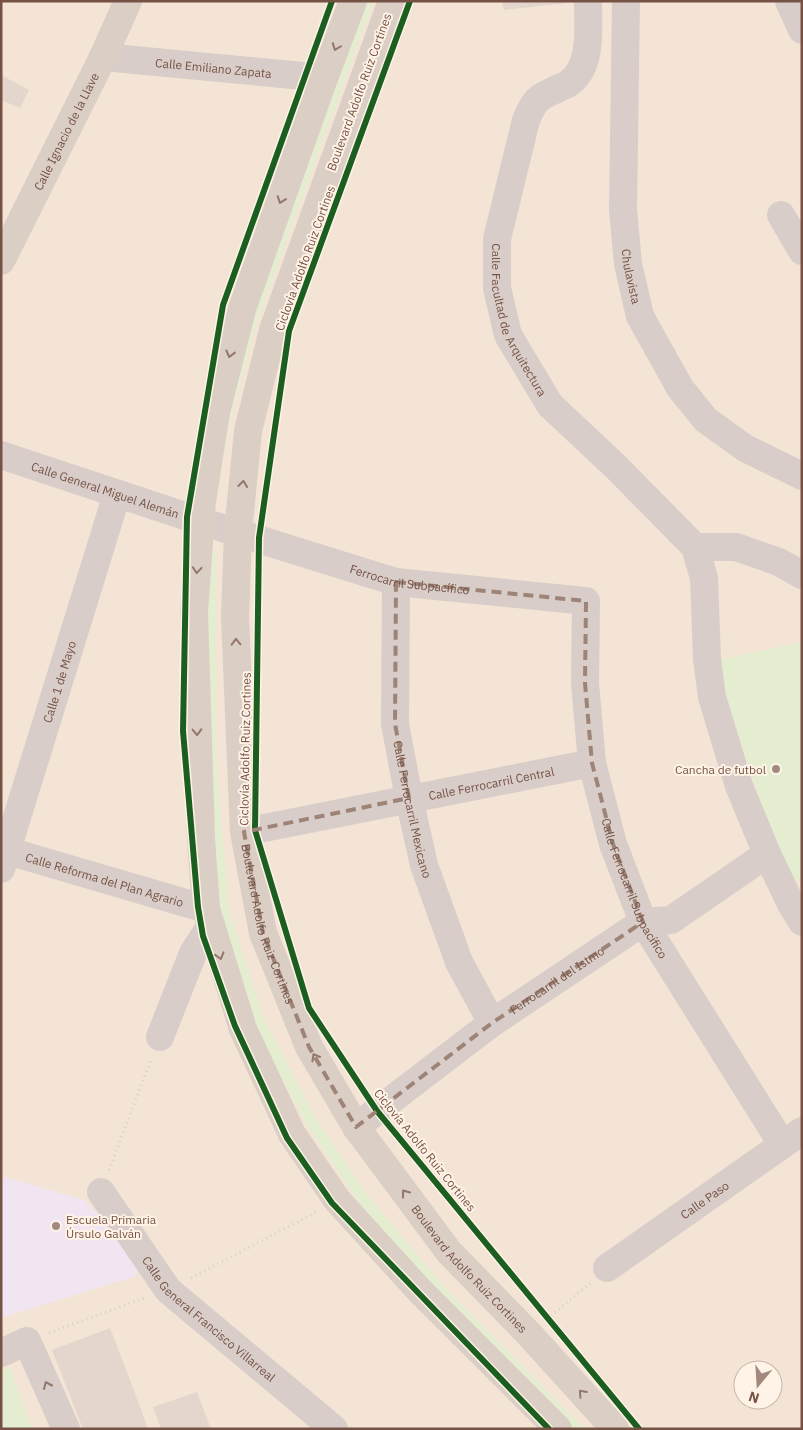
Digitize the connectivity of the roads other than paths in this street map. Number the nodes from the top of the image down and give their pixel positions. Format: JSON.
{"nodes":[{"id":1,"x":128,"y":1,"type":"edge"},
{"id":2,"x":353,"y":1,"type":"edge"},
{"id":3,"x":392,"y":1,"type":"edge"},
{"id":4,"x":588,"y":1,"type":"edge"},
{"id":5,"x":626,"y":1,"type":"edge"},
{"id":6,"x":788,"y":1,"type":"edge"},
{"id":7,"x":802,"y":30,"type":"edge"},
{"id":8,"x":103,"y":57,"type":"junction"},
{"id":9,"x":324,"y":78,"type":"junction"},
{"id":10,"x":781,"y":215,"type":"dead end"},
{"id":11,"x":802,"y":251,"type":"edge"},
{"id":12,"x":1,"y":261,"type":"edge"},
{"id":13,"x":1,"y":455,"type":"edge"},
{"id":14,"x":802,"y":476,"type":"edge"},
{"id":15,"x":117,"y":494,"type":"junction"},
{"id":16,"x":200,"y":521,"type":"junction"},
{"id":17,"x":238,"y":532,"type":"junction"},
{"id":18,"x":695,"y":547,"type":"junction"},
{"id":19,"x":802,"y":575,"type":"edge"},
{"id":20,"x":396,"y":582,"type":"junction"},
{"id":21,"x":586,"y":601,"type":"joint"},
{"id":22,"x":592,"y":763,"type":"junction"},
{"id":23,"x":409,"y":798,"type":"junction"},
{"id":24,"x":244,"y":832,"type":"junction"},
{"id":25,"x":767,"y":854,"type":"junction"},
{"id":26,"x":3,"y":856,"type":"edge"},
{"id":27,"x":209,"y":917,"type":"junction"},
{"id":28,"x":644,"y":922,"type":"junction"},
{"id":29,"x":802,"y":922,"type":"edge"},
{"id":30,"x":492,"y":1023,"type":"junction"},
{"id":31,"x":160,"y":1037,"type":"road end"},
{"id":32,"x":356,"y":1127,"type":"junction"},
{"id":33,"x":792,"y":1137,"type":"edge"},
{"id":34,"x":101,"y":1192,"type":"road end"},
{"id":35,"x":607,"y":1268,"type":"road end"},
{"id":36,"x":1,"y":1353,"type":"edge"},
{"id":37,"x":66,"y":1429,"type":"edge"},
{"id":38,"x":334,"y":1429,"type":"edge"},
{"id":39,"x":558,"y":1429,"type":"edge"},
{"id":40,"x":615,"y":1429,"type":"edge"}],
"edges":[{"from":1,"to":8,"type":"main road","name":"Calle Ignacio de la Llave"},
{"from":2,"to":9,"type":"main road","one_way":true},
{"from":17,"to":3,"type":"main road","name":"Boulevard Adolfo Ruiz Cortines","one_way":true},
{"from":4,"to":18,"type":"street","name":"Calle Facultad de Arquitectura"},
{"from":5,"to":14,"type":"street","name":"Chulavista"},
{"from":6,"to":7,"type":"street"},
{"from":8,"to":9,"type":"street","name":"Calle Emiliano Zapata"},
{"from":8,"to":12,"type":"main road","name":"Calle Ignacio de la Llave"},
{"from":9,"to":16,"type":"main road","one_way":true},
{"from":10,"to":11,"type":"street"},
{"from":13,"to":15,"type":"street","name":"Calle General Miguel Alemán"},
{"from":15,"to":16,"type":"street","name":"Calle General Miguel Alemán"},
{"from":15,"to":26,"type":"street","name":"Calle 1 de Mayo"},
{"from":16,"to":17,"type":"street","name":"Calle General Miguel Alemán"},
{"from":16,"to":27,"type":"main road","one_way":true},
{"from":17,"to":20,"type":"street","name":"Ferrocarril Subpacífico"},
{"from":24,"to":17,"type":"main road","name":"Boulevard Adolfo Ruiz Cortines","one_way":true},
{"from":18,"to":19,"type":"street"},
{"from":18,"to":25,"type":"street","name":"Calle Facultad de Arquitectura"},
{"from":20,"to":21,"type":"street","name":"Ferrocarril Subpacífico"},
{"from":20,"to":23,"type":"street","name":"Calle Ferrocarril Mexicano"},
{"from":21,"to":22,"type":"street","name":"Calle Ferrocarril Subpacífico"},
{"from":22,"to":23,"type":"street","name":"Calle Ferrocarril Central"},
{"from":22,"to":28,"type":"street","name":"Calle Ferrocarril Subpacífico"},
{"from":23,"to":24,"type":"street","name":"Calle Ferrocarril Central"},
{"from":23,"to":30,"type":"street","name":"Calle Ferrocarril Mexicano"},
{"from":32,"to":24,"type":"main road","name":"Boulevard Adolfo Ruiz Cortines","one_way":true},
{"from":25,"to":28,"type":"street","name":"Ferrocarril del Istmo"},
{"from":25,"to":29,"type":"street","name":"Calle Facultad de Arquitectura"},
{"from":26,"to":27,"type":"street","name":"Calle Reforma del Plan Agrario"},
{"from":27,"to":31,"type":"street"},
{"from":27,"to":39,"type":"main road","one_way":true},
{"from":28,"to":30,"type":"street","name":"Ferrocarril del Istmo"},
{"from":28,"to":33,"type":"street","name":"Calle Ferrocarril Subpacífico"},
{"from":30,"to":32,"type":"street","name":"Ferrocarril del Istmo"},
{"from":40,"to":32,"type":"main road","name":"Boulevard Adolfo Ruiz Cortines","one_way":true},
{"from":33,"to":35,"type":"street","name":"Calle Paso"},
{"from":34,"to":38,"type":"street","name":"Calle General Francisco Villarreal"},
{"from":37,"to":36,"type":"street","one_way":true}]}
